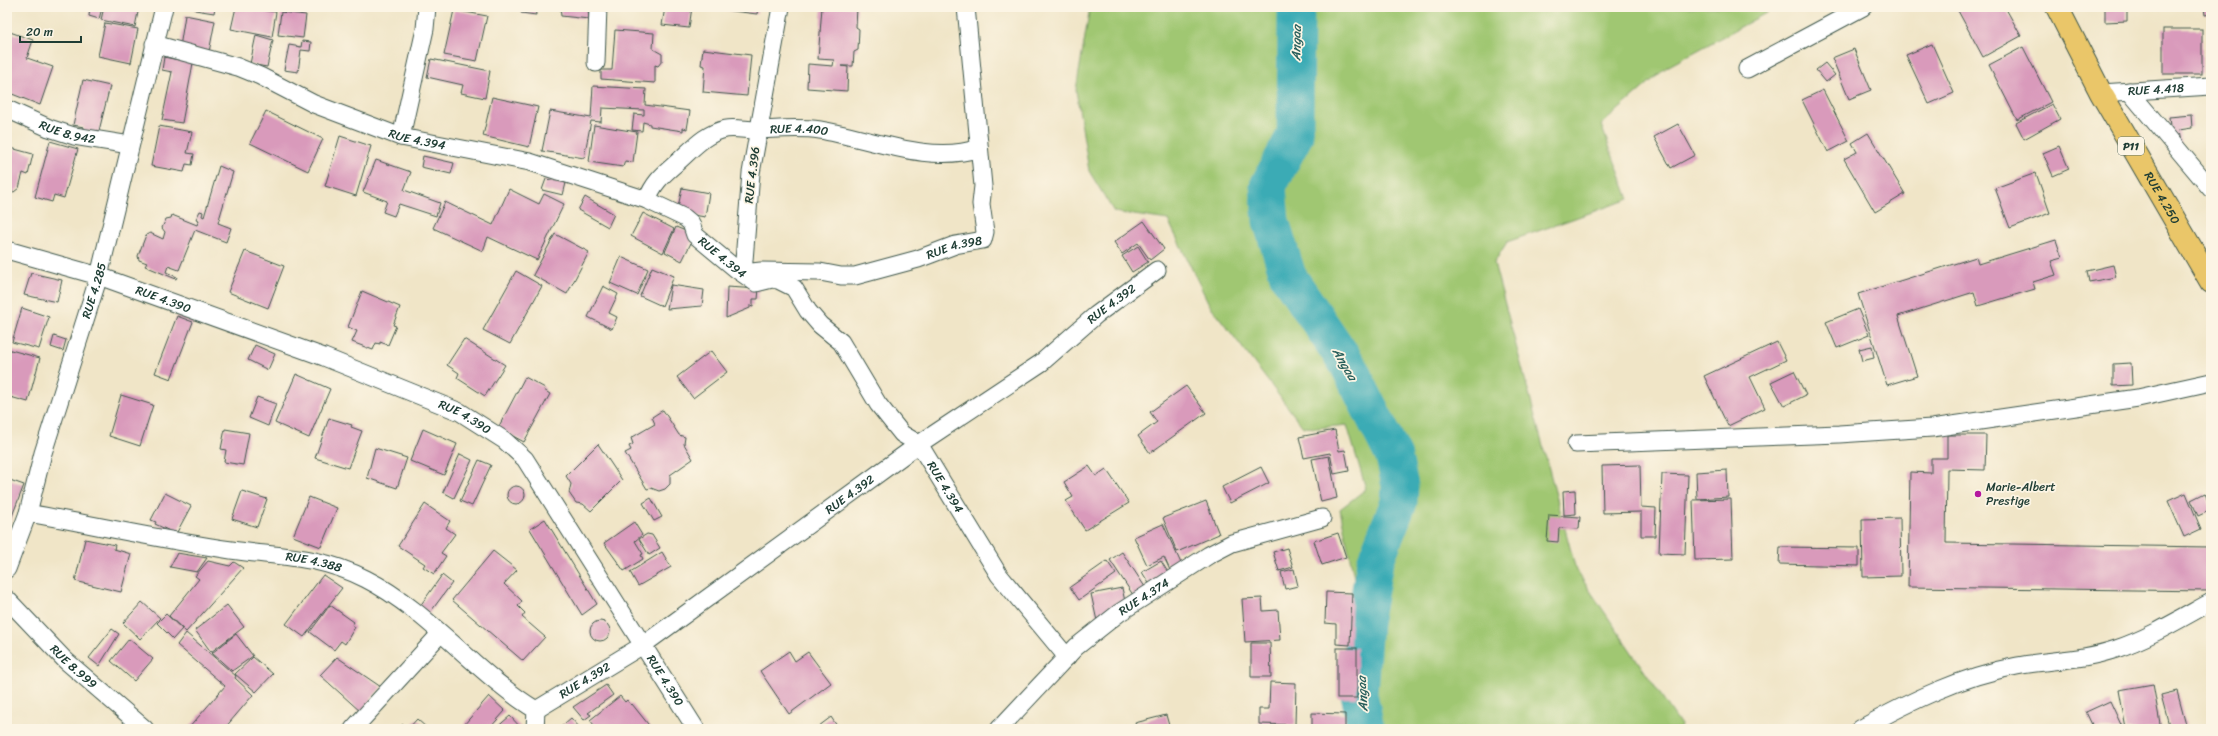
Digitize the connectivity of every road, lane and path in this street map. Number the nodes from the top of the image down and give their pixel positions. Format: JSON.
{"nodes":[{"id":1,"x":164,"y":7,"type":"edge"},
{"id":2,"x":427,"y":7,"type":"edge"},
{"id":3,"x":598,"y":7,"type":"edge"},
{"id":4,"x":781,"y":7,"type":"edge"},
{"id":5,"x":966,"y":7,"type":"edge"},
{"id":6,"x":1863,"y":7,"type":"edge"},
{"id":7,"x":2057,"y":7,"type":"edge"},
{"id":8,"x":154,"y":44,"type":"junction"},
{"id":9,"x":596,"y":63,"type":"dead end"},
{"id":10,"x":1746,"y":69,"type":"dead end"},
{"id":11,"x":2211,"y":86,"type":"edge"},
{"id":12,"x":2129,"y":91,"type":"junction"},
{"id":13,"x":2100,"y":93,"type":"junction"},
{"id":14,"x":7,"y":108,"type":"edge"},
{"id":15,"x":759,"y":130,"type":"junction"},
{"id":16,"x":401,"y":137,"type":"junction"},
{"id":17,"x":130,"y":146,"type":"junction"},
{"id":18,"x":979,"y":148,"type":"junction"},
{"id":19,"x":2211,"y":189,"type":"edge"},
{"id":20,"x":648,"y":200,"type":"junction"},
{"id":21,"x":7,"y":250,"type":"edge"},
{"id":22,"x":1157,"y":270,"type":"dead end"},
{"id":23,"x":743,"y":273,"type":"junction"},
{"id":24,"x":99,"y":276,"type":"junction"},
{"id":25,"x":2211,"y":282,"type":"edge"},
{"id":26,"x":2211,"y":382,"type":"edge"},
{"id":27,"x":919,"y":444,"type":"junction"},
{"id":28,"x":1576,"y":444,"type":"dead end"},
{"id":29,"x":28,"y":513,"type":"junction"},
{"id":30,"x":1322,"y":518,"type":"dead end"},
{"id":31,"x":7,"y":569,"type":"edge"},
{"id":32,"x":7,"y":599,"type":"edge"},
{"id":33,"x":2211,"y":602,"type":"edge"},
{"id":34,"x":440,"y":634,"type":"junction"},
{"id":35,"x":643,"y":645,"type":"junction"},
{"id":36,"x":1067,"y":657,"type":"junction"},
{"id":37,"x":536,"y":710,"type":"junction"},
{"id":38,"x":145,"y":729,"type":"edge"},
{"id":39,"x":353,"y":729,"type":"edge"},
{"id":40,"x":535,"y":729,"type":"edge"},
{"id":41,"x":696,"y":729,"type":"edge"},
{"id":42,"x":999,"y":729,"type":"edge"},
{"id":43,"x":1860,"y":729,"type":"edge"}],
"edges":[{"from":1,"to":8,"type":"street","name":"RUE 4.285"},
{"from":2,"to":16,"type":"street"},
{"from":3,"to":9,"type":"street"},
{"from":4,"to":15,"type":"street","name":"RUE 4.396"},
{"from":5,"to":18,"type":"street","name":"RUE 4.398"},
{"from":6,"to":10,"type":"street"},
{"from":7,"to":13,"type":"main road","name":"RUE 4.250","number":"P11"},
{"from":8,"to":16,"type":"street","name":"RUE 4.394"},
{"from":8,"to":17,"type":"street","name":"RUE 4.285"},
{"from":11,"to":12,"type":"street","name":"RUE 4.418"},
{"from":12,"to":13,"type":"street","name":"RUE 4.418"},
{"from":12,"to":19,"type":"street"},
{"from":13,"to":25,"type":"main road","name":"RUE 4.250","number":"P11"},
{"from":14,"to":17,"type":"street","name":"RUE 8.942"},
{"from":15,"to":18,"type":"street","name":"RUE 4.400"},
{"from":15,"to":20,"type":"street","name":"RUE 4.400"},
{"from":15,"to":23,"type":"street","name":"RUE 4.396"},
{"from":16,"to":20,"type":"street","name":"RUE 4.394"},
{"from":17,"to":24,"type":"street","name":"RUE 4.285"},
{"from":18,"to":23,"type":"street","name":"RUE 4.398"},
{"from":20,"to":23,"type":"street","name":"RUE 4.394"},
{"from":21,"to":24,"type":"street"},
{"from":22,"to":27,"type":"street","name":"RUE 4.392"},
{"from":23,"to":27,"type":"street","name":"RUE 4.394"},
{"from":24,"to":29,"type":"street","name":"RUE 4.285"},
{"from":24,"to":35,"type":"street","name":"RUE 4.390"},
{"from":26,"to":28,"type":"street"},
{"from":27,"to":35,"type":"street","name":"RUE 4.392"},
{"from":27,"to":36,"type":"street","name":"RUE 4.394"},
{"from":29,"to":31,"type":"street","name":"RUE 4.285"},
{"from":29,"to":34,"type":"street","name":"RUE 4.388"},
{"from":30,"to":36,"type":"street","name":"RUE 4.374"},
{"from":32,"to":38,"type":"street","name":"RUE 8.999"},
{"from":33,"to":43,"type":"street"},
{"from":34,"to":37,"type":"street","name":"RUE 4.388"},
{"from":34,"to":39,"type":"street"},
{"from":35,"to":37,"type":"street","name":"RUE 4.392"},
{"from":35,"to":41,"type":"street","name":"RUE 4.390"},
{"from":36,"to":42,"type":"street","name":"RUE 4.374"},
{"from":37,"to":40,"type":"street"}]}
